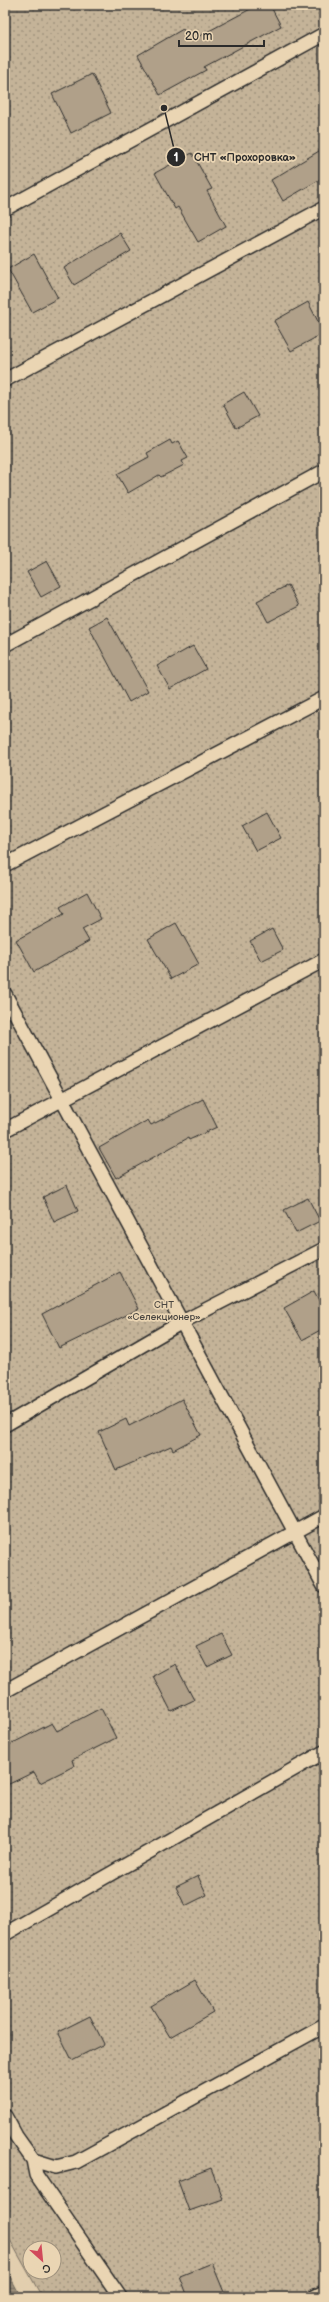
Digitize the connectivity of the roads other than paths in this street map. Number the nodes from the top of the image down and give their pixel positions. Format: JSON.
{"nodes":[{"id":1,"x":324,"y":34,"type":"edge"},
{"id":2,"x":5,"y":208,"type":"edge"},
{"id":3,"x":324,"y":208,"type":"edge"},
{"id":4,"x":5,"y":380,"type":"edge"},
{"id":5,"x":324,"y":471,"type":"edge"},
{"id":6,"x":5,"y":645,"type":"edge"},
{"id":7,"x":324,"y":698,"type":"edge"},
{"id":8,"x":5,"y":865,"type":"edge"},
{"id":9,"x":324,"y":960,"type":"edge"},
{"id":10,"x":5,"y":994,"type":"edge"},
{"id":11,"x":61,"y":1100,"type":"junction"},
{"id":12,"x":5,"y":1130,"type":"edge"},
{"id":13,"x":324,"y":1249,"type":"edge"},
{"id":14,"x":182,"y":1322,"type":"junction"},
{"id":15,"x":5,"y":1425,"type":"edge"},
{"id":16,"x":324,"y":1516,"type":"edge"},
{"id":17,"x":296,"y":1531,"type":"junction"},
{"id":18,"x":324,"y":1586,"type":"edge"},
{"id":19,"x":5,"y":1692,"type":"edge"},
{"id":20,"x":324,"y":1752,"type":"edge"},
{"id":21,"x":5,"y":1934,"type":"edge"},
{"id":22,"x":324,"y":2026,"type":"edge"},
{"id":23,"x":5,"y":2116,"type":"edge"},
{"id":24,"x":33,"y":2160,"type":"junction"},
{"id":25,"x":324,"y":2292,"type":"edge"},
{"id":26,"x":120,"y":2297,"type":"edge"},
{"id":27,"x":314,"y":2297,"type":"edge"}],
"edges":[{"from":1,"to":2,"type":"lane"},
{"from":3,"to":4,"type":"lane"},
{"from":5,"to":6,"type":"lane"},
{"from":7,"to":8,"type":"lane"},
{"from":9,"to":11,"type":"lane"},
{"from":10,"to":11,"type":"lane"},
{"from":11,"to":12,"type":"lane"},
{"from":11,"to":14,"type":"lane"},
{"from":13,"to":14,"type":"lane"},
{"from":14,"to":15,"type":"lane"},
{"from":14,"to":17,"type":"lane"},
{"from":16,"to":17,"type":"lane"},
{"from":17,"to":18,"type":"lane"},
{"from":17,"to":19,"type":"lane"},
{"from":20,"to":21,"type":"lane"},
{"from":22,"to":24,"type":"lane"},
{"from":23,"to":24,"type":"lane"},
{"from":24,"to":26,"type":"lane"},
{"from":25,"to":27,"type":"lane"}]}
